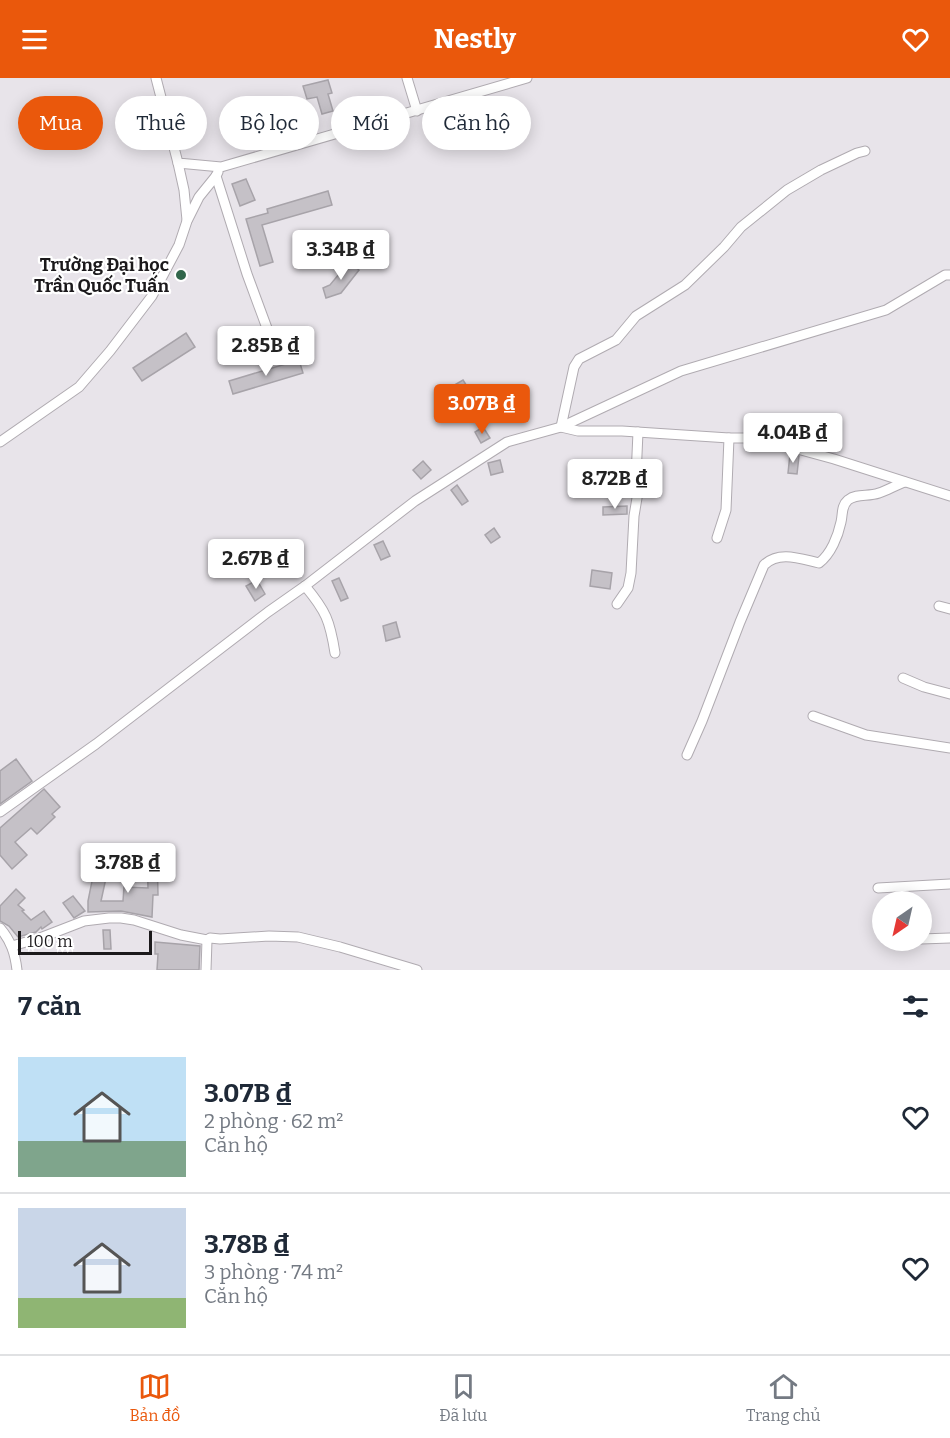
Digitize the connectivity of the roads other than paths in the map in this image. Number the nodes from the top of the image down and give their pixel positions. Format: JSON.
{"nodes":[{"id":1,"x":156,"y":78,"type":"edge"},
{"id":2,"x":407,"y":78,"type":"edge"},
{"id":3,"x":527,"y":78,"type":"edge"},
{"id":4,"x":417,"y":111,"type":"junction"},
{"id":5,"x":865,"y":151,"type":"dead end"},
{"id":6,"x":178,"y":163,"type":"junction"},
{"id":7,"x":221,"y":167,"type":"junction"},
{"id":8,"x":216,"y":176,"type":"junction"},
{"id":9,"x":187,"y":221,"type":"junction"},
{"id":10,"x":950,"y":274,"type":"edge"},
{"id":11,"x":278,"y":358,"type":"dead end"},
{"id":12,"x":561,"y":427,"type":"junction"},
{"id":13,"x":638,"y":432,"type":"junction"},
{"id":14,"x":729,"y":438,"type":"junction"},
{"id":15,"x":0,"y":442,"type":"edge"},
{"id":16,"x":905,"y":482,"type":"junction"},
{"id":17,"x":950,"y":496,"type":"edge"},
{"id":18,"x":717,"y":538,"type":"dead end"},
{"id":19,"x":305,"y":586,"type":"junction"},
{"id":20,"x":617,"y":604,"type":"dead end"},
{"id":21,"x":939,"y":606,"type":"dead end"},
{"id":22,"x":950,"y":609,"type":"edge"},
{"id":23,"x":335,"y":653,"type":"dead end"},
{"id":24,"x":903,"y":678,"type":"dead end"},
{"id":25,"x":950,"y":694,"type":"edge"},
{"id":26,"x":813,"y":716,"type":"dead end"},
{"id":27,"x":950,"y":748,"type":"edge"},
{"id":28,"x":687,"y":755,"type":"dead end"},
{"id":29,"x":0,"y":813,"type":"edge"},
{"id":30,"x":950,"y":884,"type":"edge"},
{"id":31,"x":878,"y":888,"type":"dead end"},
{"id":32,"x":0,"y":928,"type":"edge"},
{"id":33,"x":950,"y":938,"type":"edge"},
{"id":34,"x":932,"y":939,"type":"edge"},
{"id":35,"x":207,"y":940,"type":"junction"},
{"id":36,"x":12,"y":946,"type":"junction"},
{"id":37,"x":17,"y":970,"type":"edge"},
{"id":38,"x":206,"y":970,"type":"edge"},
{"id":39,"x":417,"y":970,"type":"edge"}],
"edges":[{"from":1,"to":6,"type":"street"},
{"from":2,"to":4,"type":"street"},
{"from":3,"to":4,"type":"street"},
{"from":4,"to":7,"type":"street"},
{"from":5,"to":12,"type":"street"},
{"from":6,"to":7,"type":"street"},
{"from":6,"to":9,"type":"street"},
{"from":7,"to":8,"type":"street"},
{"from":8,"to":9,"type":"street"},
{"from":8,"to":11,"type":"street"},
{"from":9,"to":15,"type":"street"},
{"from":10,"to":12,"type":"street"},
{"from":12,"to":13,"type":"street"},
{"from":12,"to":19,"type":"street"},
{"from":13,"to":14,"type":"street"},
{"from":13,"to":20,"type":"street"},
{"from":14,"to":16,"type":"street"},
{"from":14,"to":18,"type":"street"},
{"from":16,"to":17,"type":"street"},
{"from":16,"to":28,"type":"street"},
{"from":19,"to":23,"type":"street"},
{"from":19,"to":29,"type":"street"},
{"from":21,"to":22,"type":"street"},
{"from":24,"to":25,"type":"street"},
{"from":26,"to":27,"type":"street"},
{"from":30,"to":31,"type":"street"},
{"from":32,"to":36,"type":"street"},
{"from":33,"to":34,"type":"street"},
{"from":35,"to":36,"type":"street"},
{"from":35,"to":38,"type":"street"},
{"from":35,"to":39,"type":"street"},
{"from":36,"to":37,"type":"street"}]}
